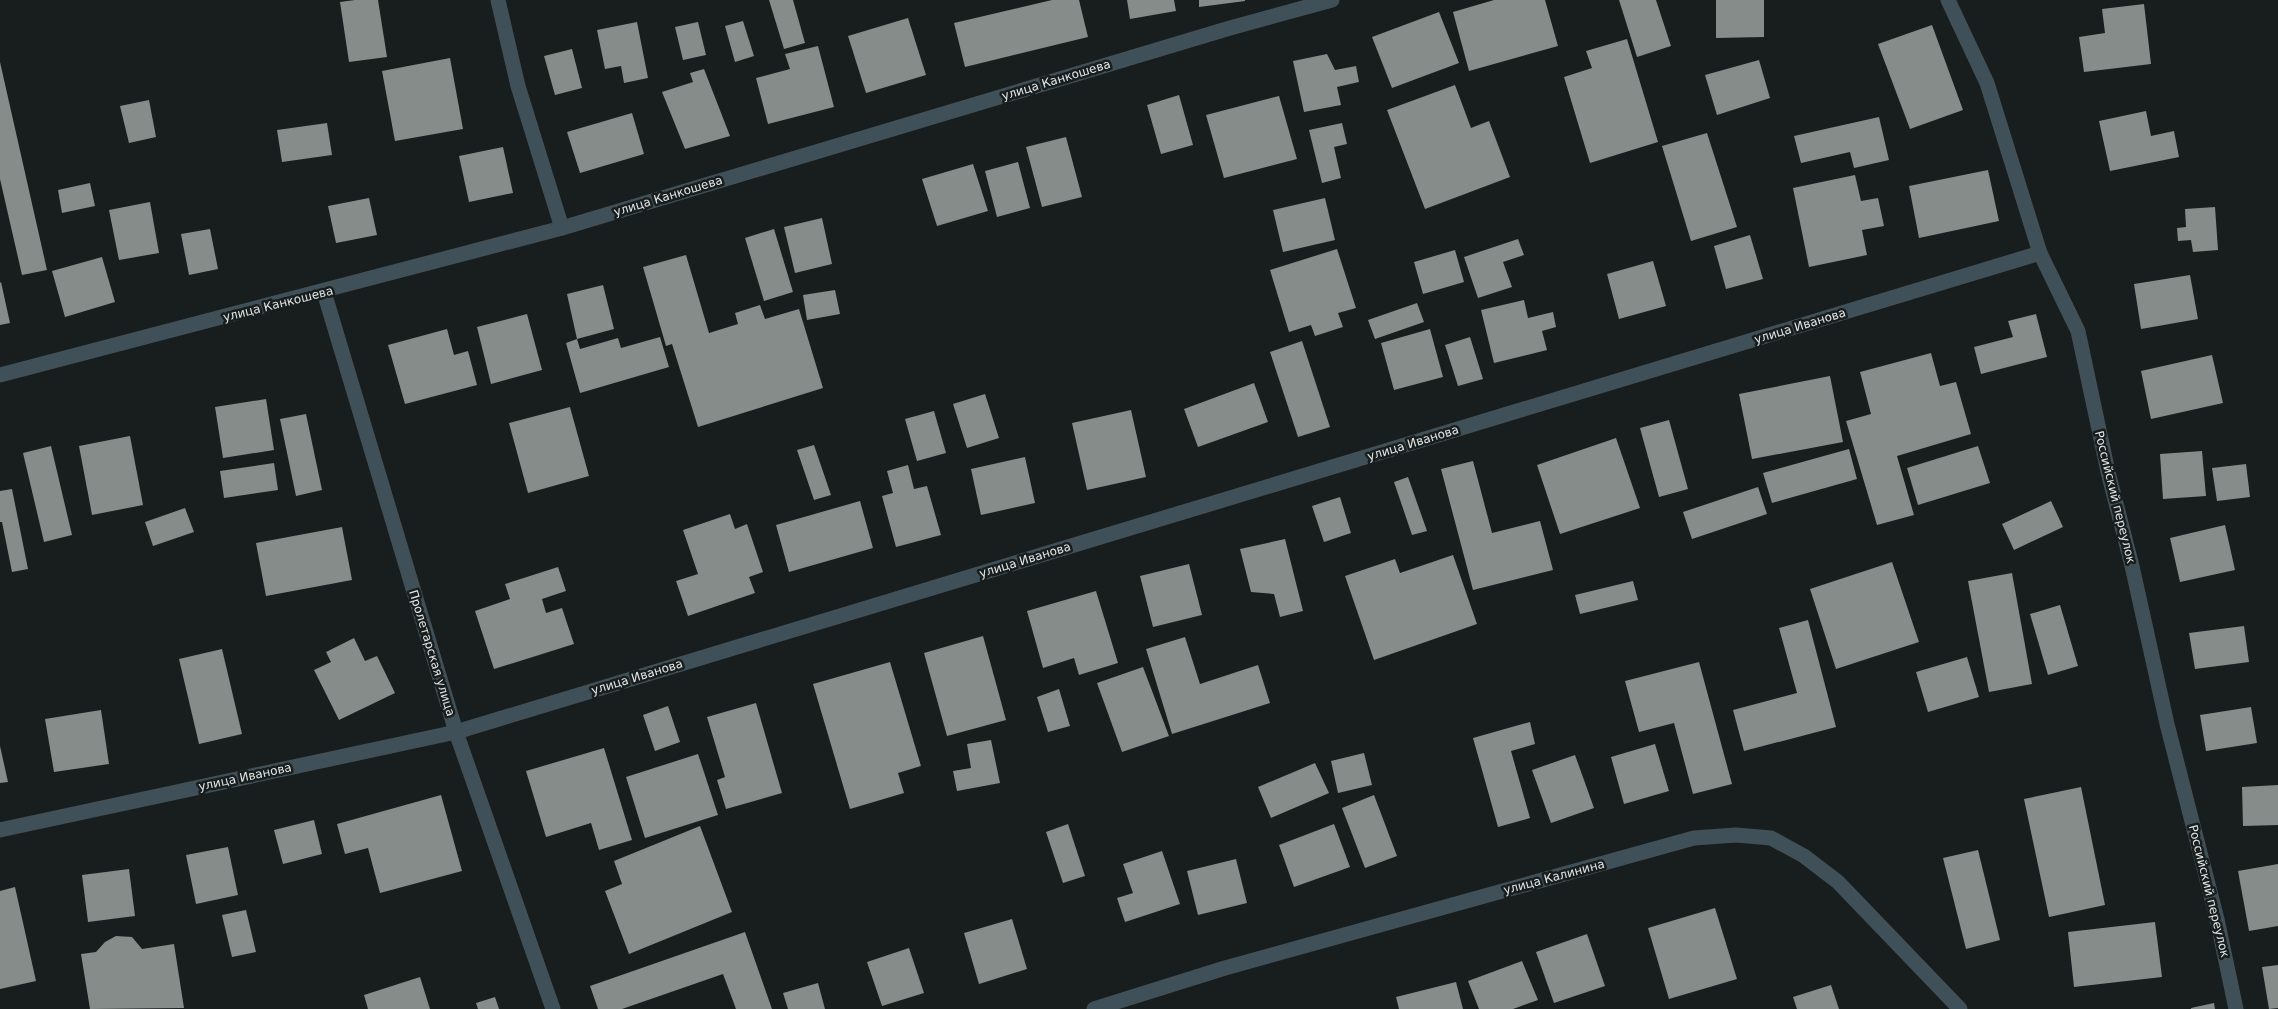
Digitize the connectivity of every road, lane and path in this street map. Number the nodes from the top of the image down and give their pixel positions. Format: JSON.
{"nodes":[{"id":1,"x":498,"y":0,"type":"edge"},
{"id":2,"x":1332,"y":0,"type":"edge"},
{"id":3,"x":1948,"y":0,"type":"edge"},
{"id":4,"x":562,"y":228,"type":"junction"},
{"id":5,"x":2040,"y":253,"type":"junction"},
{"id":6,"x":324,"y":292,"type":"junction"},
{"id":7,"x":0,"y":375,"type":"edge"},
{"id":8,"x":456,"y":732,"type":"junction"},
{"id":9,"x":0,"y":830,"type":"edge"},
{"id":10,"x":553,"y":1009,"type":"edge"},
{"id":11,"x":1094,"y":1009,"type":"edge"},
{"id":12,"x":1960,"y":1009,"type":"edge"},
{"id":13,"x":2236,"y":1009,"type":"edge"}],
"edges":[{"from":1,"to":4,"type":"street"},
{"from":2,"to":4,"type":"street","name":"улица Канкошева"},
{"from":3,"to":5,"type":"street","name":"Российский переулок"},
{"from":4,"to":6,"type":"street","name":"улица Канкошева"},
{"from":5,"to":8,"type":"street","name":"улица Иванова"},
{"from":5,"to":13,"type":"street","name":"Российский переулок"},
{"from":6,"to":7,"type":"street","name":"улица Канкошева"},
{"from":6,"to":8,"type":"street","name":"Пролетарская улица"},
{"from":8,"to":9,"type":"street","name":"улица Иванова"},
{"from":8,"to":10,"type":"street","name":"Пролетарская улица"},
{"from":11,"to":12,"type":"street","name":"улица Калинина"}]}
